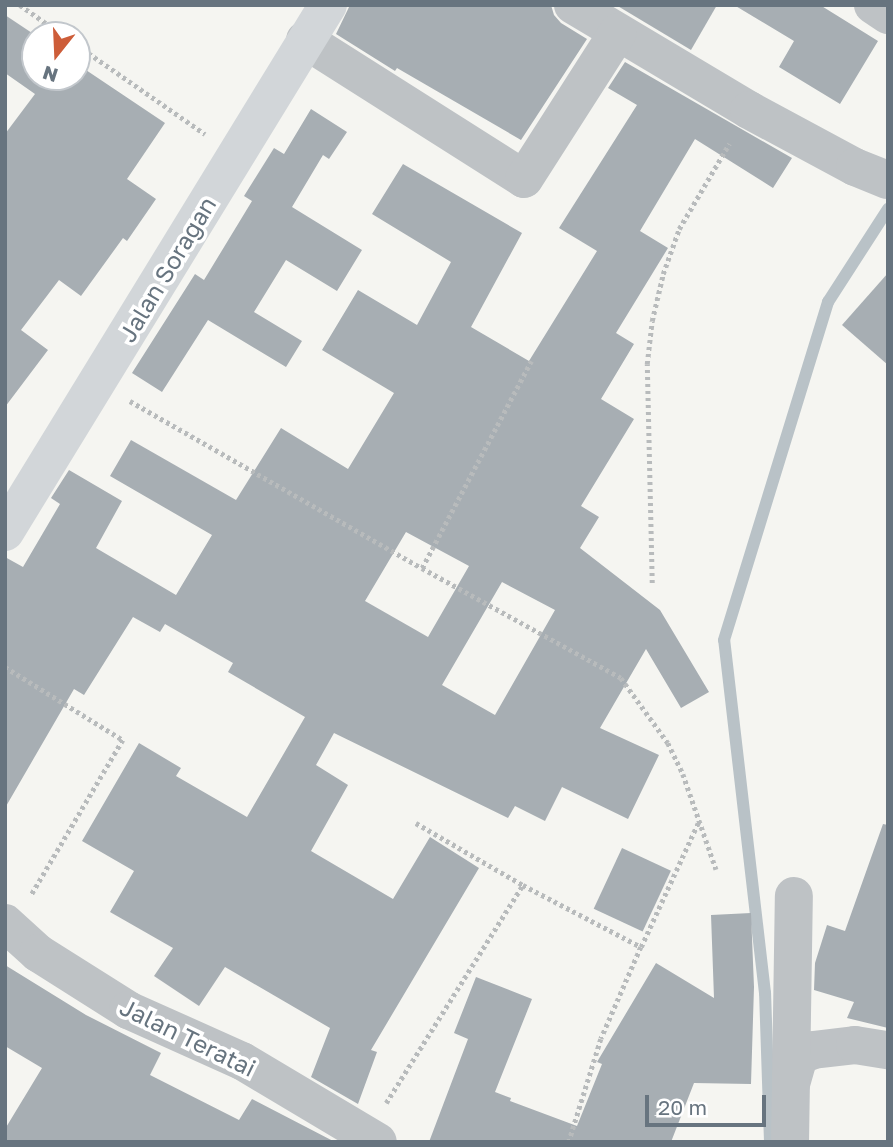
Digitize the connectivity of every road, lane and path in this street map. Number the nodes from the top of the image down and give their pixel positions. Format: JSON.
{"nodes":[{"id":1,"x":20,"y":5,"type":"edge"},
{"id":2,"x":328,"y":5,"type":"edge"},
{"id":3,"x":572,"y":5,"type":"edge"},
{"id":4,"x":873,"y":5,"type":"edge"},
{"id":5,"x":888,"y":15,"type":"edge"},
{"id":6,"x":43,"y":21,"type":"edge"},
{"id":7,"x":618,"y":32,"type":"junction"},
{"id":8,"x":305,"y":40,"type":"junction"},
{"id":9,"x":91,"y":55,"type":"edge"},
{"id":10,"x":749,"y":110,"type":"junction"},
{"id":11,"x":236,"y":152,"type":"junction"},
{"id":12,"x":884,"y":174,"type":"edge"},
{"id":13,"x":531,"y":361,"type":"dead end"},
{"id":14,"x":99,"y":383,"type":"junction"},
{"id":15,"x":5,"y":532,"type":"edge"},
{"id":16,"x":422,"y":568,"type":"junction"},
{"id":17,"x":652,"y":583,"type":"dead end"},
{"id":18,"x":5,"y":667,"type":"edge"},
{"id":19,"x":700,"y":820,"type":"junction"},
{"id":20,"x":416,"y":823,"type":"dead end"},
{"id":21,"x":716,"y":869,"type":"dead end"},
{"id":22,"x":523,"y":885,"type":"junction"},
{"id":23,"x":794,"y":896,"type":"dead end"},
{"id":24,"x":8,"y":926,"type":"edge"},
{"id":25,"x":641,"y":947,"type":"junction"},
{"id":26,"x":888,"y":1050,"type":"edge"},
{"id":27,"x":791,"y":1084,"type":"junction"},
{"id":28,"x":372,"y":1138,"type":"edge"},
{"id":29,"x":569,"y":1142,"type":"edge"},
{"id":30,"x":790,"y":1142,"type":"edge"}],
"edges":[{"from":1,"to":6,"type":"path"},
{"from":2,"to":8,"type":"street","name":"Jalan Soragan"},
{"from":3,"to":7,"type":"street"},
{"from":4,"to":5,"type":"street"},
{"from":7,"to":8,"type":"street"},
{"from":7,"to":10,"type":"street"},
{"from":8,"to":11,"type":"street","name":"Jalan Soragan"},
{"from":9,"to":11,"type":"path"},
{"from":10,"to":12,"type":"street"},
{"from":10,"to":17,"type":"path"},
{"from":11,"to":14,"type":"street","name":"Jalan Soragan"},
{"from":13,"to":16,"type":"path"},
{"from":14,"to":15,"type":"street","name":"Jalan Soragan"},
{"from":14,"to":16,"type":"path"},
{"from":16,"to":19,"type":"path"},
{"from":18,"to":24,"type":"path"},
{"from":19,"to":21,"type":"path"},
{"from":19,"to":25,"type":"path"},
{"from":20,"to":22,"type":"path"},
{"from":22,"to":25,"type":"path"},
{"from":22,"to":28,"type":"path"},
{"from":23,"to":27,"type":"street"},
{"from":24,"to":28,"type":"street","name":"Jalan Teratai"},
{"from":25,"to":29,"type":"path"},
{"from":26,"to":27,"type":"street"},
{"from":27,"to":30,"type":"street"}]}
